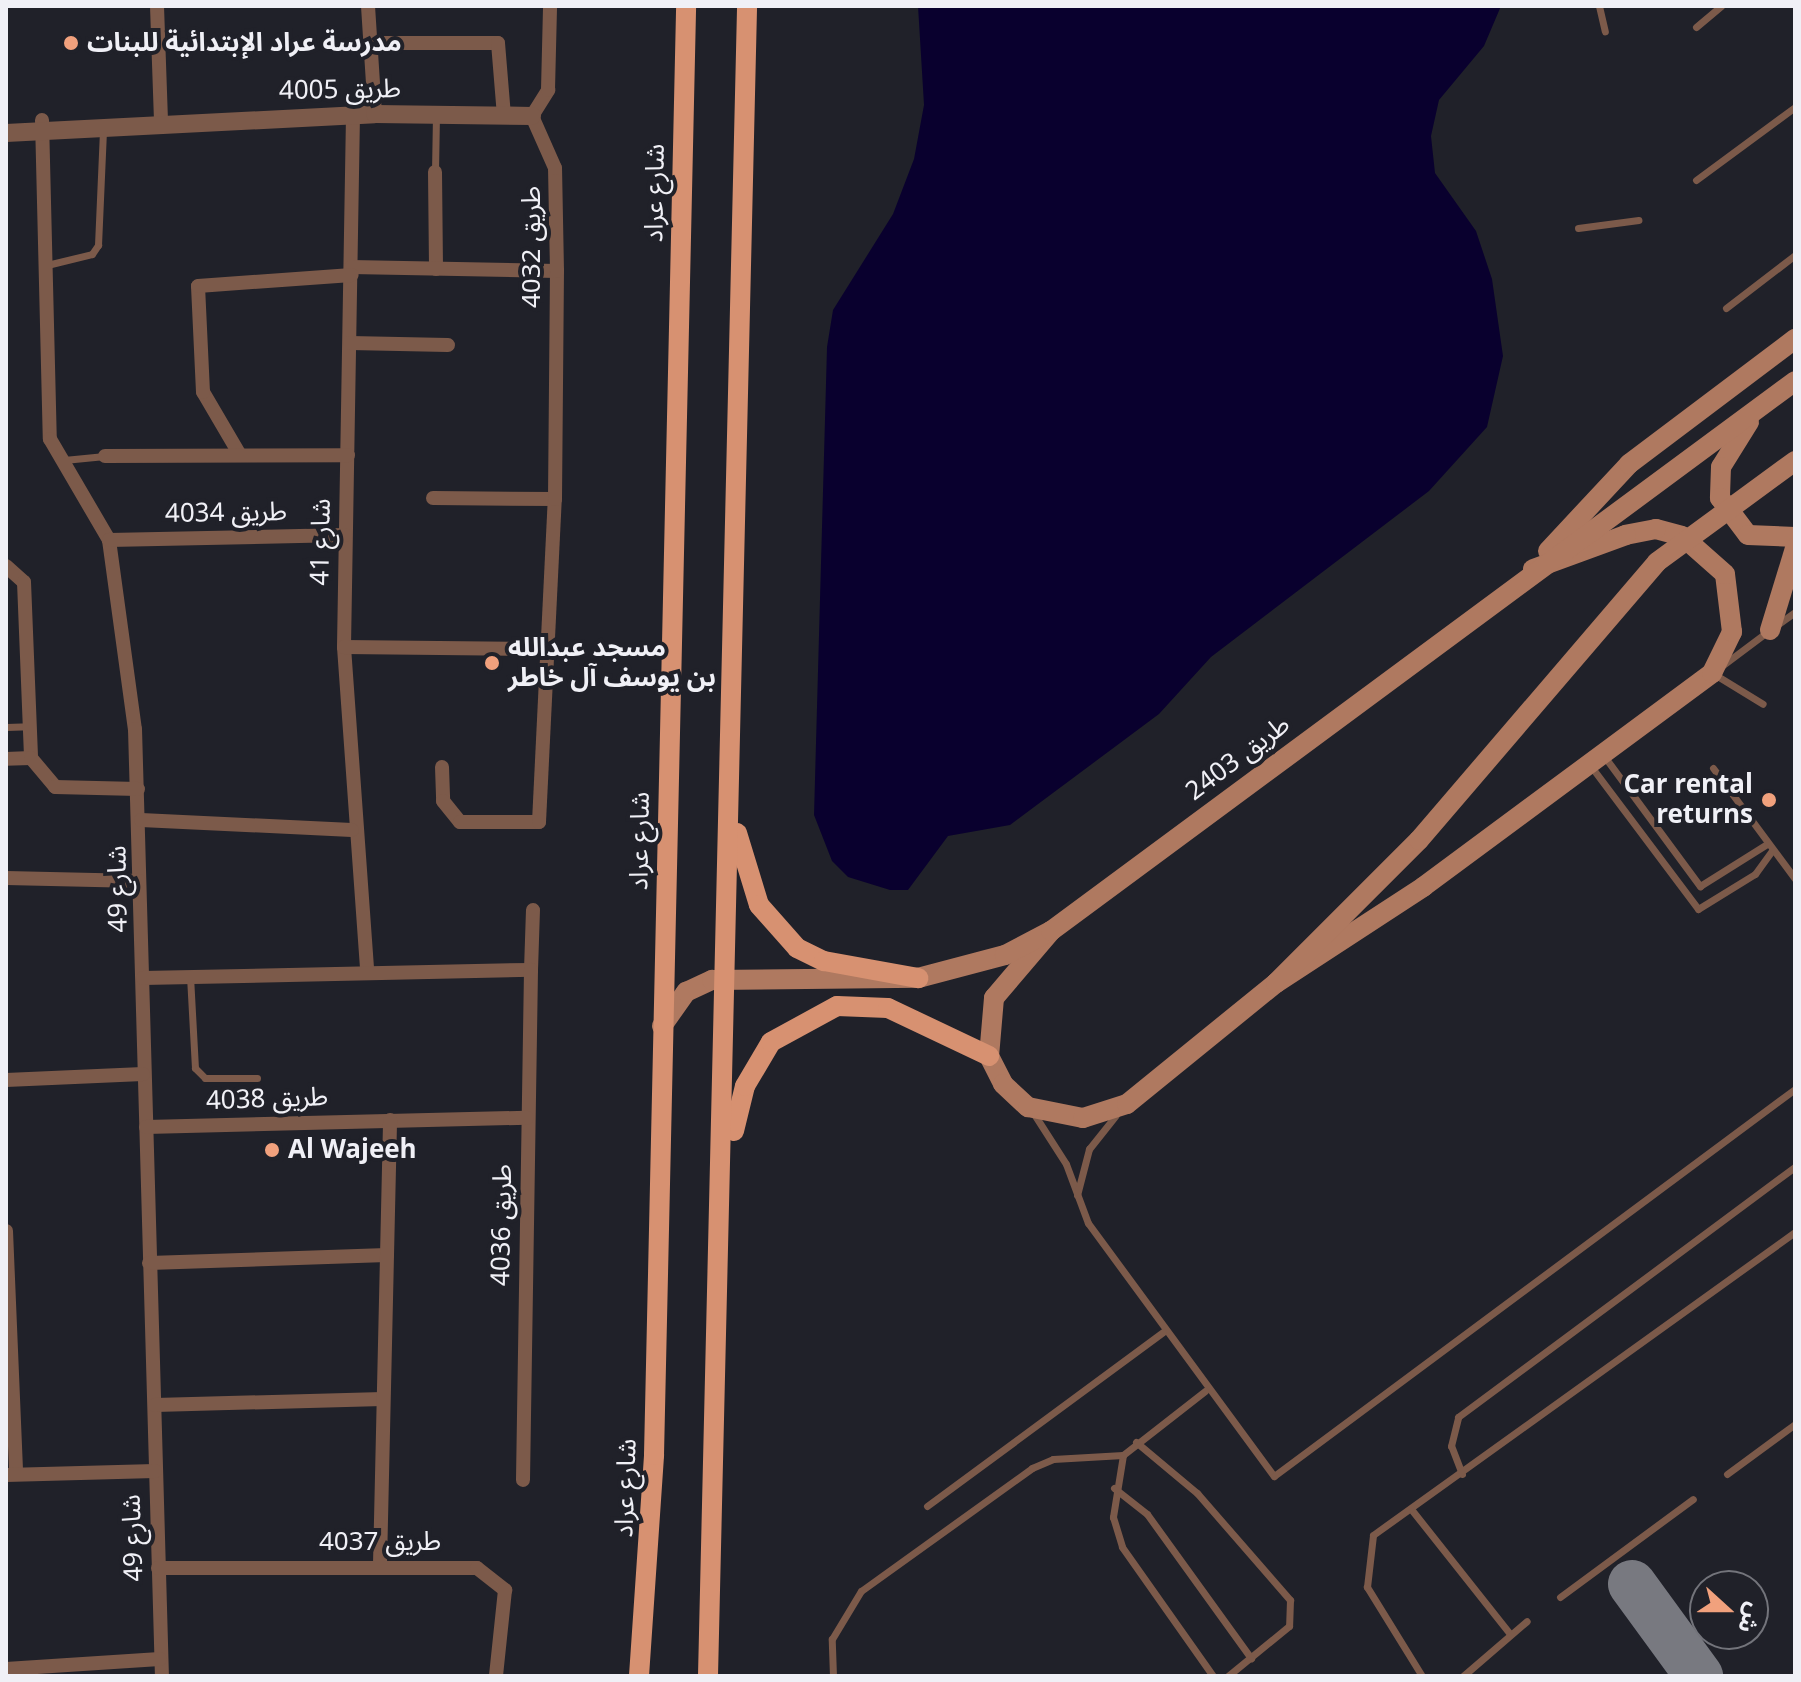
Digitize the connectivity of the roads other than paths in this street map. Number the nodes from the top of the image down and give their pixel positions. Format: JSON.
{"nodes":[{"id":1,"x":157,"y":6,"type":"edge"},
{"id":2,"x":368,"y":6,"type":"edge"},
{"id":3,"x":550,"y":6,"type":"edge"},
{"id":4,"x":686,"y":6,"type":"edge"},
{"id":5,"x":747,"y":6,"type":"edge"},
{"id":6,"x":1599,"y":6,"type":"edge"},
{"id":7,"x":1721,"y":6,"type":"edge"},
{"id":8,"x":1696,"y":27,"type":"dead end"},
{"id":9,"x":1605,"y":31,"type":"dead end"},
{"id":10,"x":369,"y":43,"type":"junction"},
{"id":11,"x":1795,"y":107,"type":"edge"},
{"id":12,"x":375,"y":114,"type":"junction"},
{"id":13,"x":353,"y":115,"type":"junction"},
{"id":14,"x":436,"y":115,"type":"junction"},
{"id":15,"x":504,"y":116,"type":"junction"},
{"id":16,"x":532,"y":116,"type":"junction"},
{"id":17,"x":6,"y":121,"type":"edge"},
{"id":18,"x":155,"y":122,"type":"junction"},
{"id":19,"x":42,"y":125,"type":"junction"},
{"id":20,"x":103,"y":127,"type":"junction"},
{"id":21,"x":6,"y":133,"type":"edge"},
{"id":22,"x":435,"y":172,"type":"joint"},
{"id":23,"x":1696,"y":180,"type":"dead end"},
{"id":24,"x":1638,"y":220,"type":"dead end"},
{"id":25,"x":1578,"y":228,"type":"dead end"},
{"id":26,"x":1795,"y":255,"type":"edge"},
{"id":27,"x":47,"y":265,"type":"junction"},
{"id":28,"x":436,"y":269,"type":"junction"},
{"id":29,"x":352,"y":271,"type":"junction"},
{"id":30,"x":557,"y":271,"type":"junction"},
{"id":31,"x":1726,"y":308,"type":"dead end"},
{"id":32,"x":1795,"y":339,"type":"edge"},
{"id":33,"x":350,"y":343,"type":"junction"},
{"id":34,"x":448,"y":345,"type":"dead end"},
{"id":35,"x":1795,"y":381,"type":"edge"},
{"id":36,"x":1758,"y":409,"type":"junction"},
{"id":37,"x":240,"y":455,"type":"junction"},
{"id":38,"x":348,"y":455,"type":"junction"},
{"id":39,"x":105,"y":456,"type":"joint"},
{"id":40,"x":62,"y":461,"type":"junction"},
{"id":41,"x":1792,"y":465,"type":"edge"},
{"id":42,"x":433,"y":498,"type":"dead end"},
{"id":43,"x":555,"y":499,"type":"junction"},
{"id":44,"x":345,"y":535,"type":"junction"},
{"id":45,"x":1795,"y":537,"type":"edge"},
{"id":46,"x":109,"y":540,"type":"junction"},
{"id":47,"x":1795,"y":548,"type":"edge"},
{"id":48,"x":6,"y":566,"type":"edge"},
{"id":49,"x":1533,"y":569,"type":"junction"},
{"id":50,"x":1795,"y":612,"type":"edge"},
{"id":51,"x":1770,"y":630,"type":"junction"},
{"id":52,"x":344,"y":647,"type":"junction"},
{"id":53,"x":543,"y":649,"type":"junction"},
{"id":54,"x":1712,"y":673,"type":"junction"},
{"id":55,"x":1763,"y":704,"type":"dead end"},
{"id":56,"x":29,"y":726,"type":"junction"},
{"id":57,"x":6,"y":727,"type":"edge"},
{"id":58,"x":31,"y":758,"type":"junction"},
{"id":59,"x":6,"y":759,"type":"edge"},
{"id":60,"x":1596,"y":759,"type":"junction"},
{"id":61,"x":442,"y":767,"type":"dead end"},
{"id":62,"x":1713,"y":768,"type":"dead end"},
{"id":63,"x":138,"y":789,"type":"junction"},
{"id":64,"x":731,"y":812,"type":"junction"},
{"id":65,"x":141,"y":820,"type":"junction"},
{"id":66,"x":352,"y":830,"type":"junction"},
{"id":67,"x":1769,"y":847,"type":"junction"},
{"id":68,"x":6,"y":878,"type":"edge"},
{"id":69,"x":1795,"y":879,"type":"edge"},
{"id":70,"x":139,"y":881,"type":"junction"},
{"id":71,"x":533,"y":910,"type":"dead end"},
{"id":72,"x":1051,"y":931,"type":"junction"},
{"id":73,"x":367,"y":969,"type":"junction"},
{"id":74,"x":531,"y":970,"type":"junction"},
{"id":75,"x":190,"y":976,"type":"junction"},
{"id":76,"x":143,"y":978,"type":"junction"},
{"id":77,"x":918,"y":978,"type":"junction"},
{"id":78,"x":726,"y":979,"type":"junction"},
{"id":79,"x":1276,"y":983,"type":"junction"},
{"id":80,"x":662,"y":1026,"type":"junction"},
{"id":81,"x":989,"y":1056,"type":"junction"},
{"id":82,"x":143,"y":1074,"type":"junction"},
{"id":83,"x":257,"y":1078,"type":"dead end"},
{"id":84,"x":6,"y":1080,"type":"edge"},
{"id":85,"x":1795,"y":1089,"type":"edge"},
{"id":86,"x":1127,"y":1104,"type":"junction"},
{"id":87,"x":1028,"y":1107,"type":"junction"},
{"id":88,"x":527,"y":1118,"type":"junction"},
{"id":89,"x":390,"y":1120,"type":"junction"},
{"id":90,"x":146,"y":1127,"type":"junction"},
{"id":91,"x":1795,"y":1167,"type":"edge"},
{"id":92,"x":725,"y":1187,"type":"junction"},
{"id":93,"x":1077,"y":1197,"type":"junction"},
{"id":94,"x":6,"y":1231,"type":"edge"},
{"id":95,"x":1795,"y":1232,"type":"edge"},
{"id":96,"x":387,"y":1255,"type":"junction"},
{"id":97,"x":149,"y":1263,"type":"junction"},
{"id":98,"x":1163,"y":1332,"type":"junction"},
{"id":99,"x":8,"y":1347,"type":"edge"},
{"id":100,"x":1205,"y":1391,"type":"junction"},
{"id":101,"x":383,"y":1399,"type":"junction"},
{"id":102,"x":155,"y":1405,"type":"junction"},
{"id":103,"x":1795,"y":1424,"type":"edge"},
{"id":104,"x":1136,"y":1442,"type":"junction"},
{"id":105,"x":1123,"y":1455,"type":"junction"},
{"id":106,"x":155,"y":1471,"type":"junction"},
{"id":107,"x":11,"y":1474,"type":"edge"},
{"id":108,"x":1462,"y":1474,"type":"junction"},
{"id":109,"x":1727,"y":1474,"type":"dead end"},
{"id":110,"x":523,"y":1480,"type":"dead end"},
{"id":111,"x":1114,"y":1488,"type":"junction"},
{"id":112,"x":1693,"y":1499,"type":"dead end"},
{"id":113,"x":927,"y":1506,"type":"dead end"},
{"id":114,"x":1411,"y":1509,"type":"junction"},
{"id":115,"x":380,"y":1564,"type":"junction"},
{"id":116,"x":158,"y":1568,"type":"junction"},
{"id":117,"x":1560,"y":1597,"type":"dead end"},
{"id":118,"x":1527,"y":1621,"type":"dead end"},
{"id":119,"x":1510,"y":1634,"type":"junction"},
{"id":120,"x":1251,"y":1658,"type":"junction"},
{"id":121,"x":160,"y":1659,"type":"junction"},
{"id":122,"x":6,"y":1669,"type":"edge"},
{"id":123,"x":162,"y":1676,"type":"edge"},
{"id":124,"x":496,"y":1676,"type":"edge"},
{"id":125,"x":639,"y":1676,"type":"edge"},
{"id":126,"x":708,"y":1676,"type":"edge"},
{"id":127,"x":833,"y":1676,"type":"edge"},
{"id":128,"x":1213,"y":1676,"type":"edge"},
{"id":129,"x":1228,"y":1676,"type":"edge"},
{"id":130,"x":1422,"y":1676,"type":"edge"},
{"id":131,"x":1463,"y":1676,"type":"edge"}],
"edges":[{"from":1,"to":18,"type":"street"},
{"from":2,"to":10,"type":"street"},
{"from":3,"to":16,"type":"street"},
{"from":4,"to":80,"type":"main road","name":"شارع عراد"},
{"from":5,"to":64,"type":"main road"},
{"from":6,"to":9,"type":"lane"},
{"from":7,"to":8,"type":"lane"},
{"from":10,"to":12,"type":"street"},
{"from":10,"to":15,"type":"street"},
{"from":11,"to":23,"type":"lane"},
{"from":12,"to":13,"type":"street","name":"طريق 4005"},
{"from":12,"to":14,"type":"street","name":"طريق 4005"},
{"from":13,"to":18,"type":"street","name":"طريق 4005"},
{"from":13,"to":29,"type":"street","name":"شارع 41"},
{"from":14,"to":15,"type":"street","name":"طريق 4005"},
{"from":14,"to":22,"type":"lane"},
{"from":15,"to":16,"type":"street","name":"طريق 4005"},
{"from":16,"to":30,"type":"street","name":"طريق 4032"},
{"from":17,"to":19,"type":"street","name":"طريق 4005"},
{"from":18,"to":19,"type":"street","name":"طريق 4005"},
{"from":18,"to":20,"type":"street","name":"طريق 4005"},
{"from":19,"to":20,"type":"street","name":"طريق 4005"},
{"from":19,"to":21,"type":"street","name":"طريق 4005"},
{"from":19,"to":27,"type":"street","name":"شارع 49"},
{"from":20,"to":27,"type":"lane"},
{"from":22,"to":28,"type":"street"},
{"from":24,"to":25,"type":"lane"},
{"from":26,"to":31,"type":"lane"},
{"from":27,"to":40,"type":"street","name":"شارع 49"},
{"from":28,"to":29,"type":"street"},
{"from":28,"to":30,"type":"street"},
{"from":29,"to":33,"type":"street","name":"شارع 41"},
{"from":29,"to":37,"type":"street"},
{"from":30,"to":43,"type":"street","name":"طريق 4032"},
{"from":32,"to":49,"type":"main road"},
{"from":33,"to":34,"type":"street"},
{"from":33,"to":38,"type":"street","name":"شارع 41"},
{"from":35,"to":36,"type":"main road","name":"طريق 2403"},
{"from":36,"to":45,"type":"main road"},
{"from":36,"to":49,"type":"main road","name":"طريق 2403"},
{"from":37,"to":38,"type":"street"},
{"from":37,"to":39,"type":"street"},
{"from":38,"to":44,"type":"street","name":"شارع 41"},
{"from":39,"to":40,"type":"lane"},
{"from":40,"to":46,"type":"street","name":"شارع 49"},
{"from":41,"to":79,"type":"main road","bridge":true},
{"from":42,"to":43,"type":"street"},
{"from":43,"to":53,"type":"street","name":"طريق 4032"},
{"from":44,"to":46,"type":"street","name":"طريق 4034"},
{"from":44,"to":52,"type":"street","name":"شارع 41"},
{"from":46,"to":63,"type":"street","name":"شارع 49"},
{"from":47,"to":51,"type":"main road"},
{"from":48,"to":56,"type":"street"},
{"from":49,"to":54,"type":"main road"},
{"from":49,"to":72,"type":"main road","name":"طريق 2403"},
{"from":50,"to":51,"type":"lane"},
{"from":51,"to":54,"type":"lane"},
{"from":52,"to":53,"type":"street"},
{"from":52,"to":66,"type":"street","name":"شارع 41"},
{"from":53,"to":61,"type":"street","name":"طريق 4032"},
{"from":54,"to":55,"type":"lane"},
{"from":54,"to":60,"type":"main road"},
{"from":56,"to":57,"type":"lane"},
{"from":56,"to":58,"type":"street"},
{"from":58,"to":59,"type":"street"},
{"from":58,"to":63,"type":"street"},
{"from":60,"to":67,"type":"lane"},
{"from":60,"to":67,"type":"lane"},
{"from":60,"to":79,"type":"main road"},
{"from":62,"to":67,"type":"lane"},
{"from":63,"to":65,"type":"street","name":"شارع 49"},
{"from":64,"to":77,"type":"main road"},
{"from":64,"to":78,"type":"main road"},
{"from":65,"to":66,"type":"street"},
{"from":65,"to":70,"type":"street","name":"شارع 49"},
{"from":66,"to":73,"type":"street","name":"شارع 41"},
{"from":67,"to":69,"type":"lane"},
{"from":68,"to":70,"type":"street"},
{"from":70,"to":76,"type":"street","name":"شارع 49"},
{"from":71,"to":74,"type":"street","name":"طريق 4036"},
{"from":72,"to":77,"type":"main road","name":"طريق 2403"},
{"from":72,"to":81,"type":"main road"},
{"from":73,"to":74,"type":"street"},
{"from":73,"to":75,"type":"street"},
{"from":74,"to":88,"type":"street","name":"طريق 4036"},
{"from":75,"to":76,"type":"street"},
{"from":75,"to":83,"type":"lane"},
{"from":76,"to":82,"type":"street","name":"شارع 49"},
{"from":77,"to":78,"type":"main road","name":"طريق 2403"},
{"from":78,"to":80,"type":"main road","name":"طريق 2403"},
{"from":78,"to":92,"type":"main road"},
{"from":79,"to":86,"type":"main road"},
{"from":80,"to":125,"type":"main road","name":"شارع عراد"},
{"from":81,"to":87,"type":"main road"},
{"from":81,"to":92,"type":"main road"},
{"from":82,"to":84,"type":"street"},
{"from":82,"to":90,"type":"street","name":"شارع 49"},
{"from":85,"to":100,"type":"lane"},
{"from":86,"to":87,"type":"main road"},
{"from":86,"to":93,"type":"lane"},
{"from":87,"to":93,"type":"lane"},
{"from":88,"to":89,"type":"street","name":"طريق 4038"},
{"from":88,"to":110,"type":"street","name":"طريق 4036"},
{"from":89,"to":90,"type":"street","name":"طريق 4038"},
{"from":89,"to":96,"type":"street"},
{"from":90,"to":97,"type":"street","name":"شارع 49"},
{"from":91,"to":108,"type":"lane"},
{"from":92,"to":126,"type":"main road"},
{"from":93,"to":98,"type":"lane"},
{"from":94,"to":99,"type":"street"},
{"from":95,"to":108,"type":"lane"},
{"from":96,"to":97,"type":"street"},
{"from":96,"to":101,"type":"street"},
{"from":97,"to":102,"type":"street","name":"شارع 49"},
{"from":98,"to":100,"type":"lane"},
{"from":98,"to":113,"type":"lane"},
{"from":99,"to":107,"type":"street"},
{"from":100,"to":104,"type":"lane"},
{"from":101,"to":102,"type":"street"},
{"from":101,"to":115,"type":"street"},
{"from":102,"to":106,"type":"street","name":"شارع 49"},
{"from":103,"to":109,"type":"lane"},
{"from":104,"to":105,"type":"lane"},
{"from":104,"to":120,"type":"lane"},
{"from":105,"to":111,"type":"lane"},
{"from":105,"to":127,"type":"lane"},
{"from":106,"to":107,"type":"street"},
{"from":106,"to":116,"type":"street","name":"شارع 49"},
{"from":108,"to":114,"type":"lane"},
{"from":111,"to":120,"type":"lane"},
{"from":111,"to":128,"type":"lane"},
{"from":112,"to":117,"type":"lane"},
{"from":114,"to":119,"type":"lane"},
{"from":114,"to":130,"type":"lane"},
{"from":115,"to":116,"type":"street","name":"طريق 4037"},
{"from":115,"to":124,"type":"street","name":"طريق 4037"},
{"from":116,"to":121,"type":"street","name":"شارع 49"},
{"from":118,"to":119,"type":"lane"},
{"from":119,"to":131,"type":"lane"},
{"from":120,"to":129,"type":"lane"},
{"from":121,"to":122,"type":"street"},
{"from":121,"to":123,"type":"street","name":"شارع 49"}]}
